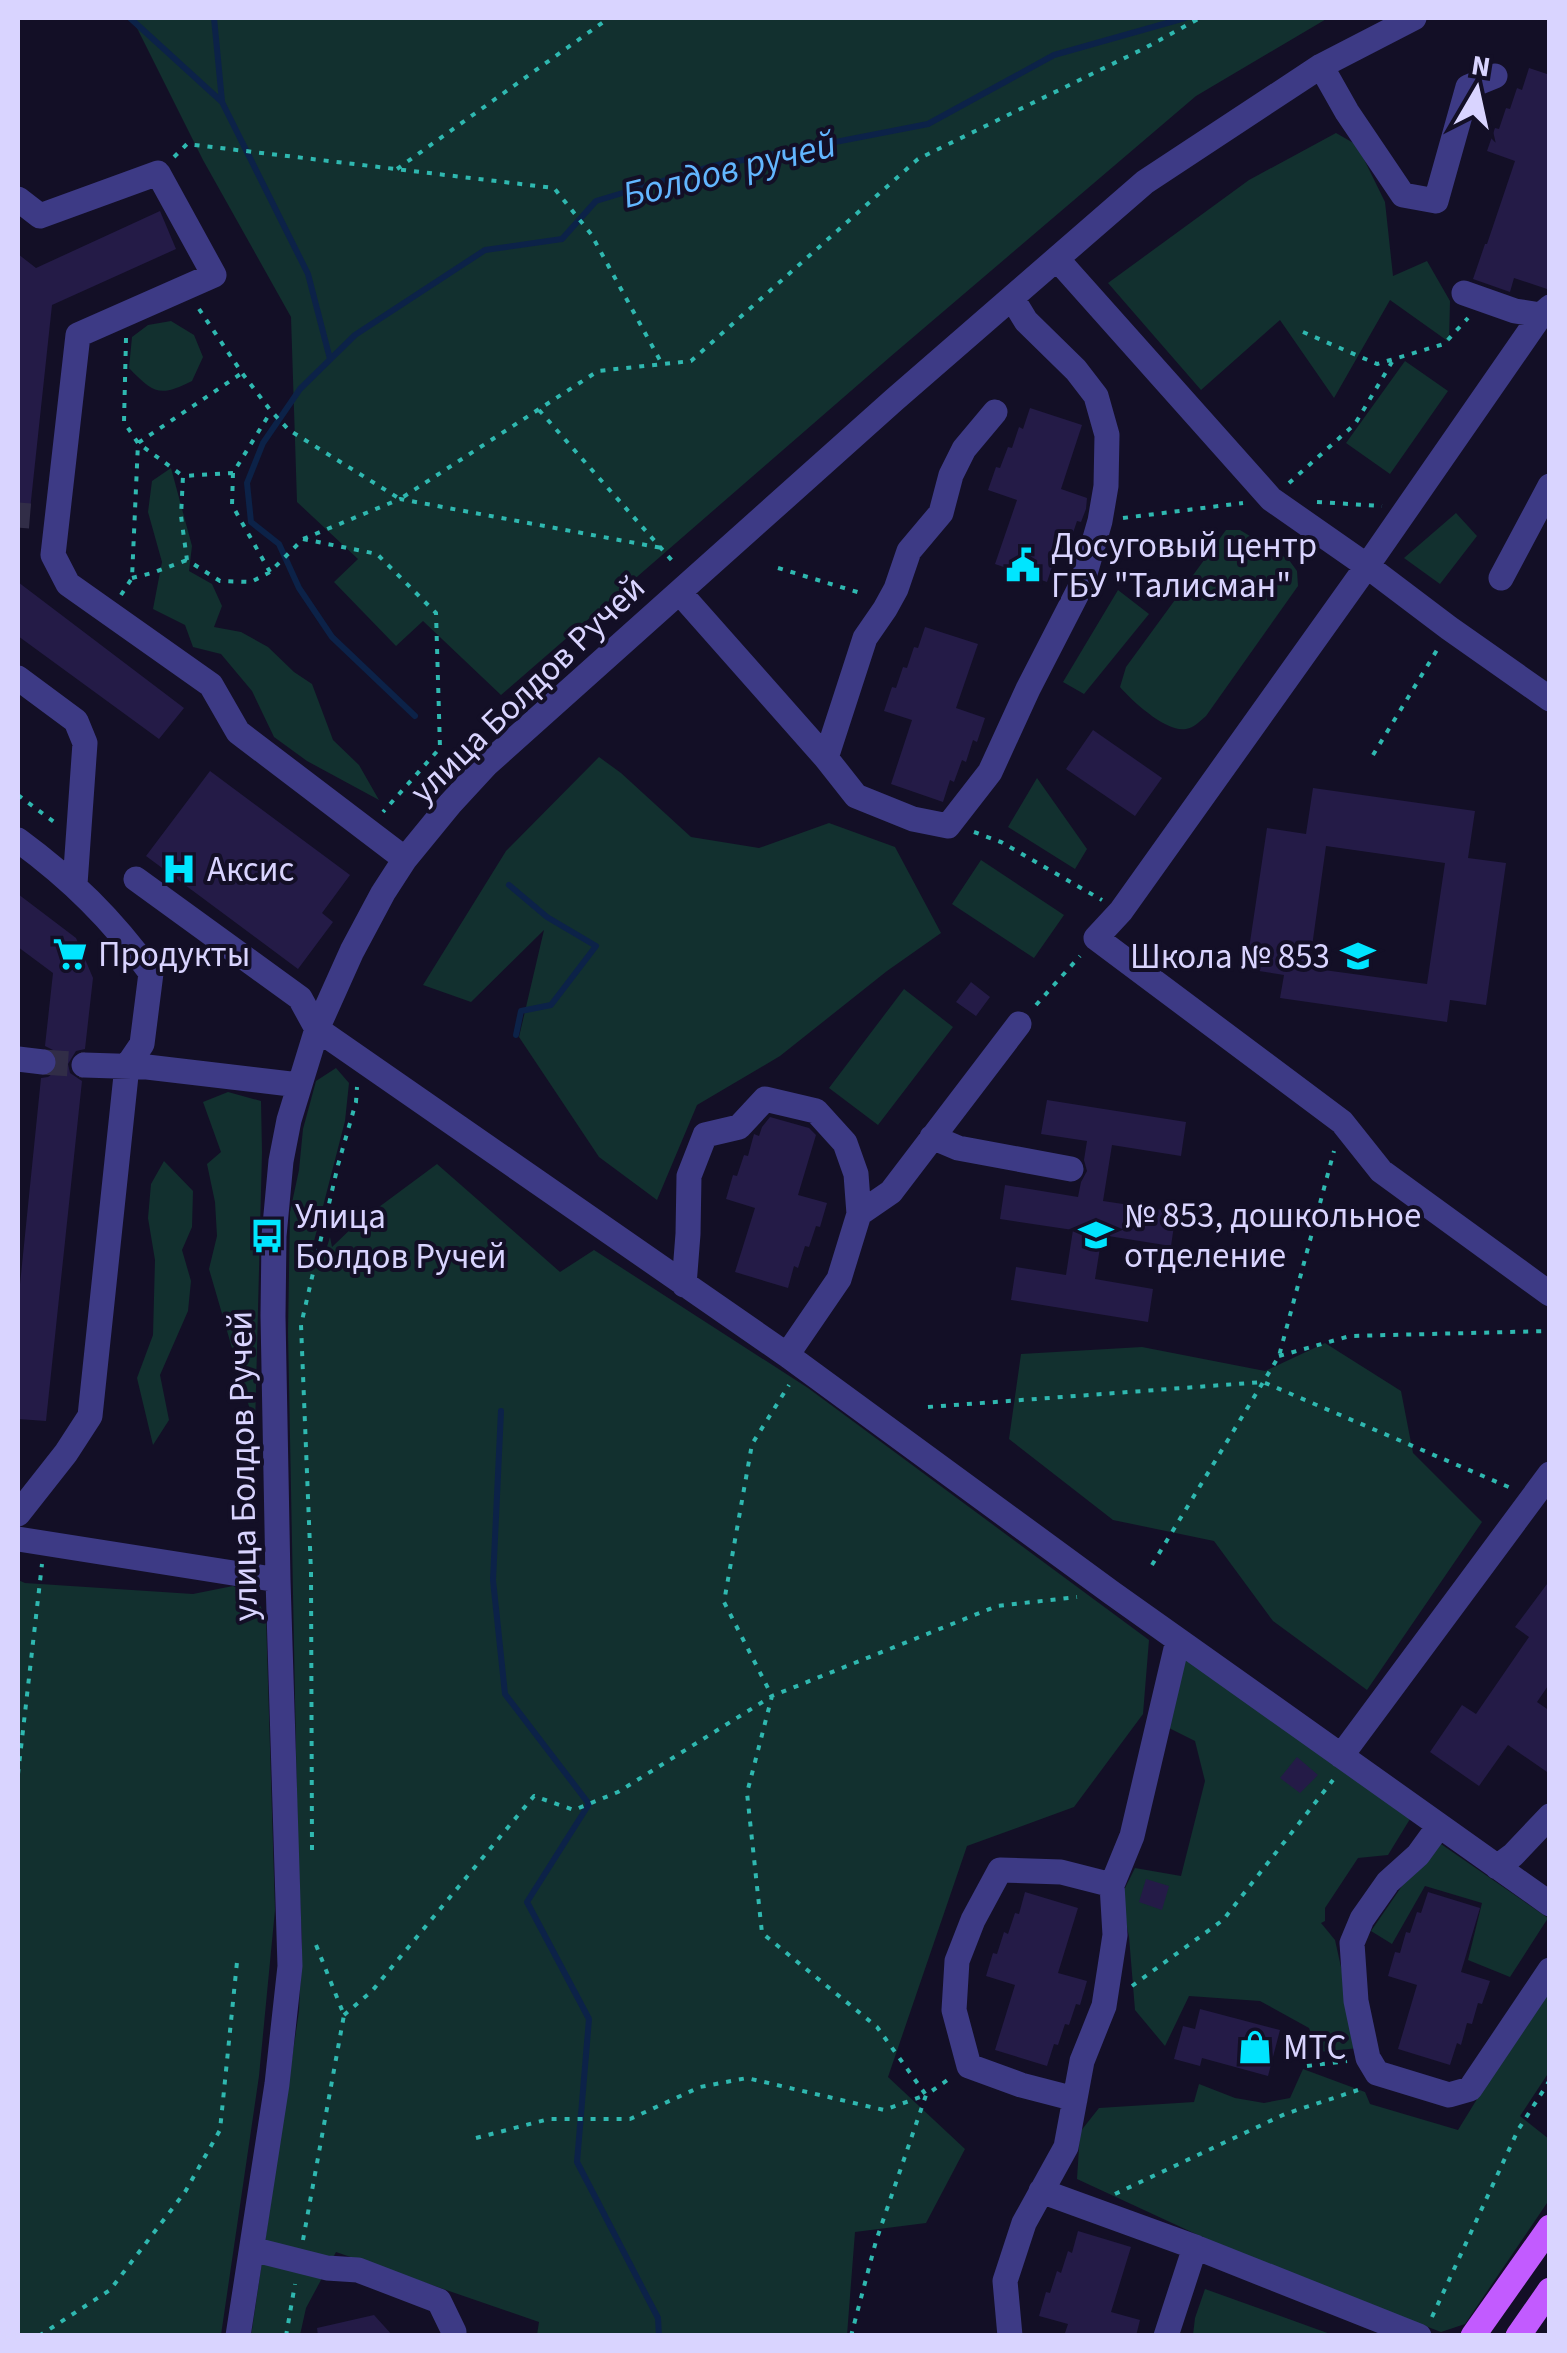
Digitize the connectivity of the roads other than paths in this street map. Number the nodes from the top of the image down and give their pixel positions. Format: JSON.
{"nodes":[{"id":1,"x":1414,"y":18,"type":"edge"},
{"id":2,"x":1320,"y":66,"type":"junction"},
{"id":3,"x":1495,"y":76,"type":"dead end"},
{"id":4,"x":18,"y":199,"type":"edge"},
{"id":5,"x":1058,"y":258,"type":"junction"},
{"id":6,"x":1475,"y":297,"type":"road end"},
{"id":7,"x":1012,"y":298,"type":"junction"},
{"id":8,"x":1545,"y":311,"type":"edge"},
{"id":9,"x":995,"y":412,"type":"dead end"},
{"id":10,"x":1550,"y":486,"type":"edge"},
{"id":11,"x":30,"y":516,"type":"tunnel mouth"},
{"id":12,"x":57,"y":519,"type":"junction"},
{"id":13,"x":1367,"y":566,"type":"junction"},
{"id":14,"x":1501,"y":578,"type":"dead end"},
{"id":15,"x":685,"y":587,"type":"junction"},
{"id":16,"x":18,"y":678,"type":"edge"},
{"id":17,"x":1550,"y":699,"type":"edge"},
{"id":18,"x":826,"y":758,"type":"junction"},
{"id":19,"x":18,"y":840,"type":"edge"},
{"id":20,"x":405,"y":859,"type":"junction"},
{"id":21,"x":136,"y":879,"type":"dead end"},
{"id":22,"x":75,"y":884,"type":"junction"},
{"id":23,"x":1020,"y":1024,"type":"road end"},
{"id":24,"x":317,"y":1029,"type":"junction"},
{"id":25,"x":84,"y":1066,"type":"tunnel mouth"},
{"id":26,"x":127,"y":1066,"type":"junction"},
{"id":27,"x":299,"y":1086,"type":"junction"},
{"id":28,"x":932,"y":1138,"type":"junction"},
{"id":29,"x":1071,"y":1168,"type":"dead end"},
{"id":30,"x":859,"y":1214,"type":"junction"},
{"id":31,"x":684,"y":1286,"type":"junction"},
{"id":32,"x":1550,"y":1294,"type":"edge"},
{"id":33,"x":794,"y":1360,"type":"junction"},
{"id":34,"x":1550,"y":1474,"type":"edge"},
{"id":35,"x":18,"y":1514,"type":"edge"},
{"id":36,"x":18,"y":1539,"type":"edge"},
{"id":37,"x":278,"y":1580,"type":"junction"},
{"id":38,"x":1178,"y":1640,"type":"junction"},
{"id":39,"x":1344,"y":1758,"type":"junction"},
{"id":40,"x":1547,"y":1823,"type":"edge"},
{"id":41,"x":1439,"y":1826,"type":"junction"},
{"id":42,"x":1497,"y":1867,"type":"junction"},
{"id":43,"x":1112,"y":1885,"type":"junction"},
{"id":44,"x":1550,"y":1904,"type":"edge"},
{"id":45,"x":1550,"y":1970,"type":"edge"},
{"id":46,"x":1075,"y":2099,"type":"junction"},
{"id":47,"x":1041,"y":2191,"type":"junction"},
{"id":48,"x":1550,"y":2227,"type":"edge"},
{"id":49,"x":1195,"y":2247,"type":"junction"},
{"id":50,"x":252,"y":2249,"type":"junction"},
{"id":51,"x":1548,"y":2297,"type":"edge"},
{"id":52,"x":1425,"y":2327,"type":"edge"},
{"id":53,"x":238,"y":2336,"type":"edge"},
{"id":54,"x":453,"y":2336,"type":"edge"},
{"id":55,"x":1010,"y":2336,"type":"edge"},
{"id":56,"x":1166,"y":2336,"type":"edge"},
{"id":57,"x":1473,"y":2336,"type":"edge"},
{"id":58,"x":1518,"y":2336,"type":"edge"}],
"edges":[{"from":1,"to":2,"type":"street","name":"улица Болдов Ручей"},
{"from":2,"to":3,"type":"street"},
{"from":2,"to":5,"type":"street","name":"улица Болдов Ручей"},
{"from":4,"to":12,"type":"street"},
{"from":5,"to":7,"type":"street","name":"улица Болдов Ручей"},
{"from":5,"to":13,"type":"street"},
{"from":6,"to":8,"type":"street"},
{"from":7,"to":15,"type":"street","name":"улица Болдов Ручей"},
{"from":7,"to":18,"type":"street"},
{"from":8,"to":13,"type":"street"},
{"from":9,"to":18,"type":"street"},
{"from":10,"to":14,"type":"street"},
{"from":11,"to":12,"type":"street"},
{"from":12,"to":20,"type":"street"},
{"from":13,"to":17,"type":"street"},
{"from":13,"to":32,"type":"street"},
{"from":15,"to":18,"type":"street"},
{"from":15,"to":20,"type":"street","name":"улица Болдов Ручей"},
{"from":16,"to":22,"type":"street"},
{"from":19,"to":22,"type":"street"},
{"from":20,"to":24,"type":"street","name":"улица Болдов Ручей"},
{"from":21,"to":24,"type":"street"},
{"from":22,"to":26,"type":"street"},
{"from":23,"to":28,"type":"street"},
{"from":24,"to":27,"type":"street","name":"улица Болдов Ручей"},
{"from":24,"to":31,"type":"street"},
{"from":25,"to":26,"type":"street"},
{"from":26,"to":27,"type":"street"},
{"from":26,"to":35,"type":"street"},
{"from":27,"to":37,"type":"street","name":"улица Болдов Ручей"},
{"from":28,"to":29,"type":"street"},
{"from":28,"to":30,"type":"street"},
{"from":30,"to":31,"type":"street"},
{"from":30,"to":33,"type":"street"},
{"from":31,"to":33,"type":"street"},
{"from":33,"to":38,"type":"street"},
{"from":34,"to":39,"type":"street"},
{"from":36,"to":37,"type":"street"},
{"from":37,"to":50,"type":"street","name":"улица Болдов Ручей"},
{"from":38,"to":39,"type":"street"},
{"from":38,"to":43,"type":"street"},
{"from":39,"to":41,"type":"street"},
{"from":40,"to":42,"type":"street"},
{"from":41,"to":42,"type":"street"},
{"from":41,"to":45,"type":"street"},
{"from":42,"to":44,"type":"street"},
{"from":43,"to":46,"type":"street"},
{"from":43,"to":46,"type":"street"},
{"from":46,"to":47,"type":"street"},
{"from":47,"to":49,"type":"street"},
{"from":47,"to":55,"type":"street"},
{"from":48,"to":57,"type":"main road"},
{"from":49,"to":52,"type":"street"},
{"from":49,"to":56,"type":"street"},
{"from":50,"to":53,"type":"street","name":"улица Болдов Ручей"},
{"from":50,"to":54,"type":"street"},
{"from":51,"to":58,"type":"main road"}]}
